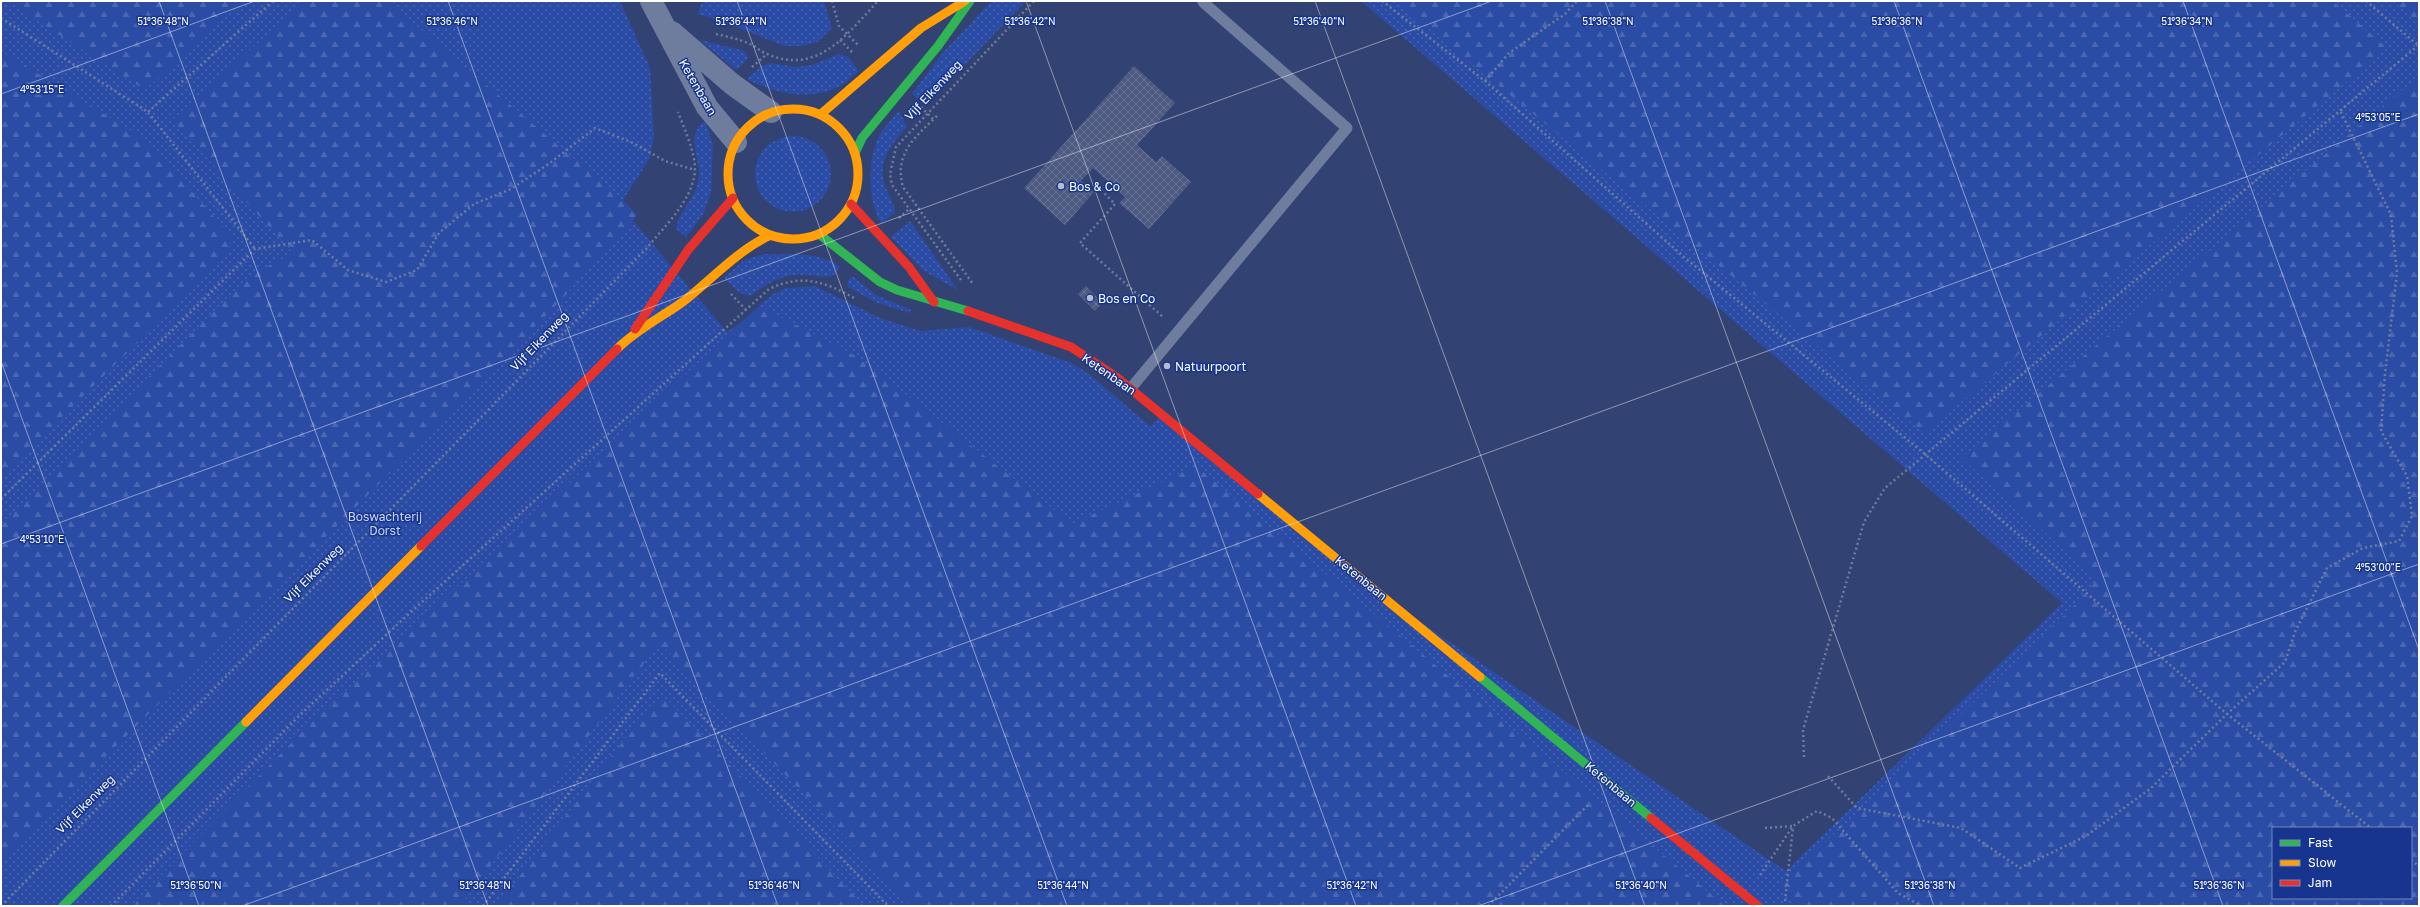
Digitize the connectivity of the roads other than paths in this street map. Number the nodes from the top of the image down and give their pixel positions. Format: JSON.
{"nodes":[{"id":1,"x":965,"y":1,"type":"edge"},
{"id":2,"x":970,"y":1,"type":"edge"},
{"id":3,"x":1204,"y":2,"type":"dead end"},
{"id":4,"x":658,"y":3,"type":"edge"},
{"id":5,"x":667,"y":27,"type":"junction"},
{"id":6,"x":771,"y":112,"type":"junction"},
{"id":7,"x":821,"y":114,"type":"junction"},
{"id":8,"x":736,"y":142,"type":"junction"},
{"id":9,"x":855,"y":153,"type":"junction"},
{"id":10,"x":733,"y":198,"type":"junction"},
{"id":11,"x":851,"y":204,"type":"junction"},
{"id":12,"x":819,"y":234,"type":"junction"},
{"id":13,"x":771,"y":235,"type":"junction"},
{"id":14,"x":934,"y":302,"type":"junction"},
{"id":15,"x":630,"y":336,"type":"junction"},
{"id":16,"x":1131,"y":388,"type":"junction"},
{"id":17,"x":1754,"y":903,"type":"edge"},
{"id":18,"x":63,"y":906,"type":"edge"}],
"edges":[{"from":1,"to":7,"type":"main road"},
{"from":2,"to":9,"type":"main road","name":"Vijf Eikenweg"},
{"from":3,"to":16,"type":"lane"},
{"from":4,"to":5,"type":"street","name":"Ketenbaan"},
{"from":5,"to":6,"type":"street","name":"Ketenbaan"},
{"from":5,"to":8,"type":"street","name":"Ketenbaan"},
{"from":6,"to":7,"type":"main road"},
{"from":6,"to":8,"type":"main road"},
{"from":7,"to":9,"type":"main road"},
{"from":8,"to":10,"type":"main road"},
{"from":9,"to":11,"type":"main road"},
{"from":10,"to":13,"type":"main road"},
{"from":10,"to":15,"type":"main road"},
{"from":11,"to":12,"type":"main road"},
{"from":11,"to":14,"type":"main road"},
{"from":12,"to":13,"type":"main road"},
{"from":12,"to":14,"type":"main road","name":"Ketenbaan"},
{"from":13,"to":15,"type":"main road"},
{"from":14,"to":16,"type":"main road","name":"Ketenbaan"},
{"from":15,"to":18,"type":"main road"},
{"from":16,"to":17,"type":"main road","name":"Ketenbaan"}]}
